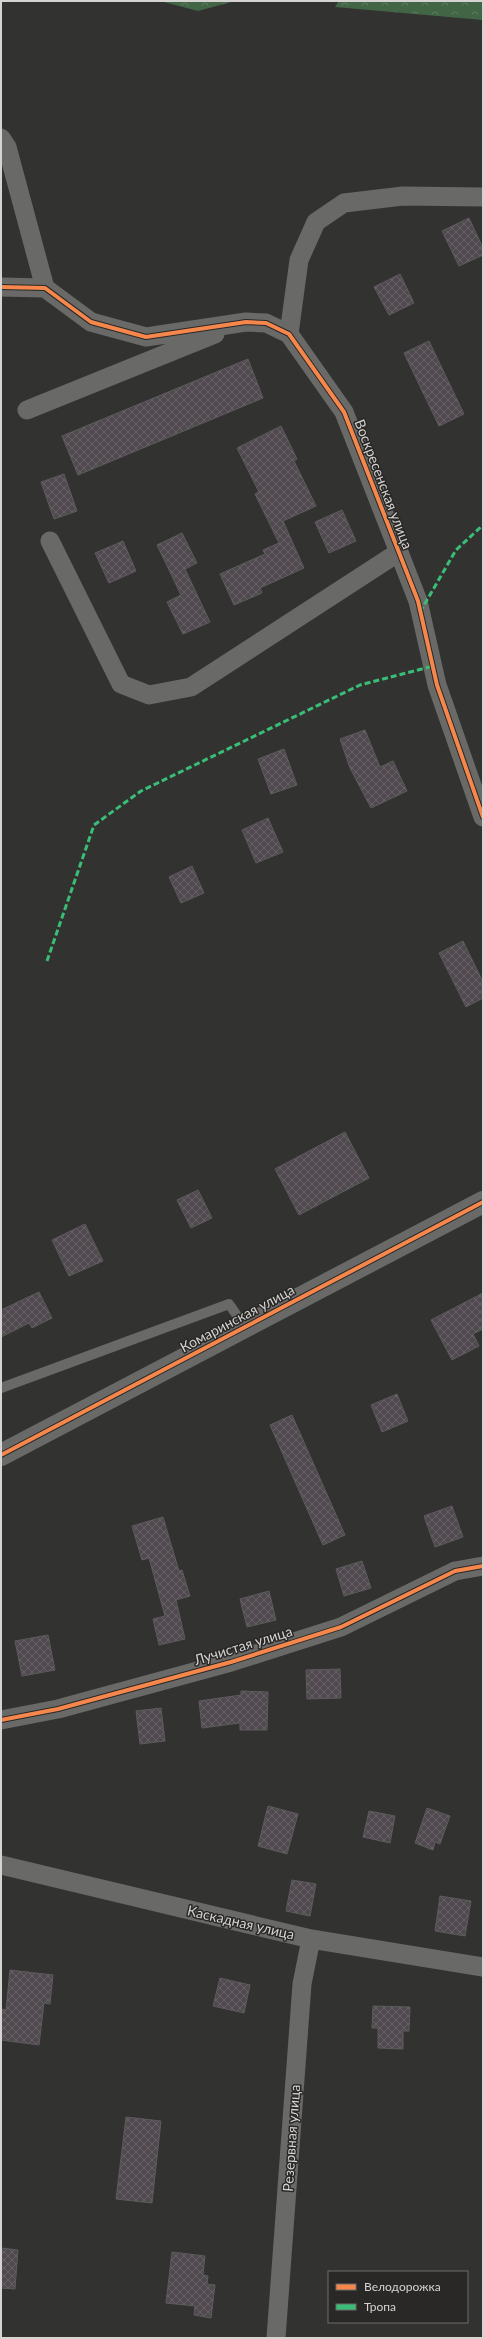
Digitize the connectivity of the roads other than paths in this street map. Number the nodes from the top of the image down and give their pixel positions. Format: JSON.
{"nodes":[{"id":1,"x":1,"y":138,"type":"edge"},
{"id":2,"x":483,"y":197,"type":"edge"},
{"id":3,"x":1,"y":287,"type":"edge"},
{"id":4,"x":45,"y":288,"type":"junction"},
{"id":5,"x":246,"y":322,"type":"junction"},
{"id":6,"x":289,"y":334,"type":"junction"},
{"id":7,"x":27,"y":410,"type":"dead end"},
{"id":8,"x":50,"y":541,"type":"dead end"},
{"id":9,"x":399,"y":552,"type":"junction"},
{"id":10,"x":483,"y":817,"type":"edge"},
{"id":11,"x":483,"y":1202,"type":"edge"},
{"id":12,"x":245,"y":1326,"type":"junction"},
{"id":13,"x":1,"y":1388,"type":"edge"},
{"id":14,"x":1,"y":1455,"type":"edge"},
{"id":15,"x":483,"y":1566,"type":"edge"},
{"id":16,"x":1,"y":1720,"type":"edge"},
{"id":17,"x":1,"y":1865,"type":"edge"},
{"id":18,"x":311,"y":1939,"type":"junction"},
{"id":19,"x":483,"y":1967,"type":"edge"},
{"id":20,"x":276,"y":2338,"type":"edge"}],
"edges":[{"from":1,"to":4,"type":"street"},
{"from":2,"to":6,"type":"street"},
{"from":3,"to":4,"type":"street"},
{"from":4,"to":5,"type":"street","name":"Воскресенская улица"},
{"from":5,"to":6,"type":"street","name":"Воскресенская улица"},
{"from":5,"to":7,"type":"street"},
{"from":6,"to":9,"type":"street","name":"Воскресенская улица"},
{"from":8,"to":9,"type":"street"},
{"from":9,"to":10,"type":"street","name":"Воскресенская улица"},
{"from":11,"to":12,"type":"street","name":"Комаринская улица"},
{"from":12,"to":13,"type":"lane"},
{"from":12,"to":14,"type":"street","name":"Комаринская улица"},
{"from":15,"to":16,"type":"street","name":"Лучистая улица"},
{"from":17,"to":18,"type":"street","name":"Каскадная улица"},
{"from":18,"to":19,"type":"street","name":"Каскадная улица"},
{"from":18,"to":20,"type":"street","name":"Резервная улица"}]}
